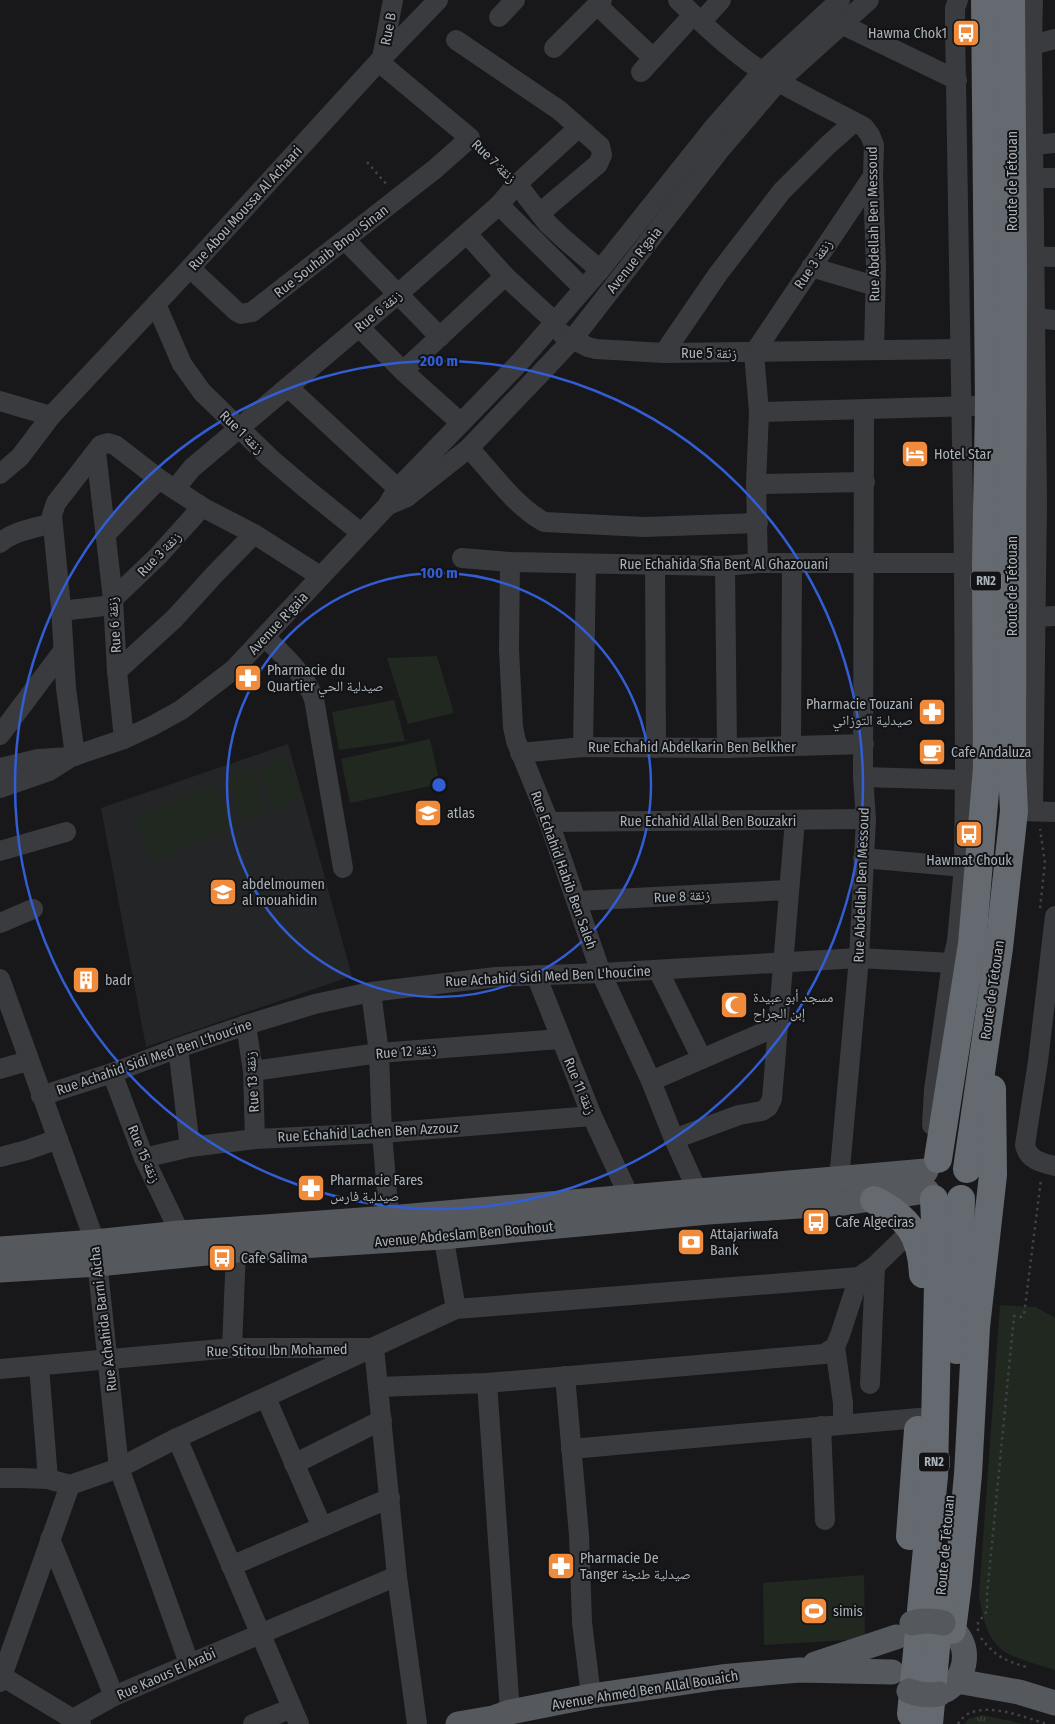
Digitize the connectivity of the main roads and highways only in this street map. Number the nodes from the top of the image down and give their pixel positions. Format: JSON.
{"nodes":[{"id":1,"x":985,"y":0,"type":"edge"},
{"id":2,"x":1011,"y":0,"type":"edge"},
{"id":3,"x":994,"y":978,"type":"junction"},
{"id":4,"x":967,"y":1169,"type":"junction"},
{"id":5,"x":931,"y":1178,"type":"junction"},
{"id":6,"x":961,"y":1199,"type":"junction"},
{"id":7,"x":874,"y":1200,"type":"junction"},
{"id":8,"x":441,"y":1225,"type":"junction"},
{"id":9,"x":0,"y":1249,"type":"edge"},
{"id":10,"x":97,"y":1253,"type":"junction"},
{"id":11,"x":983,"y":1261,"type":"junction"},
{"id":12,"x":0,"y":1270,"type":"edge"},
{"id":13,"x":938,"y":1282,"type":"junction"},
{"id":14,"x":924,"y":1326,"type":"junction"},
{"id":15,"x":958,"y":1334,"type":"junction"},
{"id":16,"x":904,"y":1629,"type":"junction"},
{"id":17,"x":953,"y":1635,"type":"junction"},
{"id":18,"x":799,"y":1670,"type":"junction"},
{"id":19,"x":900,"y":1683,"type":"junction"},
{"id":20,"x":947,"y":1689,"type":"junction"},
{"id":21,"x":1019,"y":1692,"type":"junction"},
{"id":22,"x":1055,"y":1703,"type":"edge"},
{"id":23,"x":498,"y":1718,"type":"edge"},
{"id":24,"x":458,"y":1724,"type":"edge"},
{"id":25,"x":893,"y":1724,"type":"edge"},
{"id":26,"x":910,"y":1724,"type":"edge"},
{"id":27,"x":929,"y":1724,"type":"edge"},
{"id":28,"x":943,"y":1724,"type":"edge"}],
"edges":[{"from":1,"to":5,"type":"highway","name":"Route de Tétouan","number":"RN2"},
{"from":2,"to":3,"type":"highway","name":"Route de Tétouan","number":"RN2"},
{"from":3,"to":4,"type":"highway","name":"Route de Tétouan","number":"RN2"},
{"from":3,"to":11,"type":"highway"},
{"from":4,"to":5,"type":"highway"},
{"from":4,"to":6,"type":"highway","name":"Route de Tétouan","number":"RN2"},
{"from":5,"to":6,"type":"highway"},
{"from":5,"to":7,"type":"main road","name":"Avenue Abdeslam Ben Bouhout"},
{"from":5,"to":8,"type":"main road","name":"Avenue Abdeslam Ben Bouhout"},
{"from":5,"to":13,"type":"highway","name":"Route de Tétouan","number":"RN2"},
{"from":6,"to":15,"type":"highway","name":"Route de Tétouan","number":"RN2"},
{"from":7,"to":8,"type":"main road","name":"Avenue Abdeslam Ben Bouhout"},
{"from":7,"to":14,"type":"highway"},
{"from":8,"to":10,"type":"main road","name":"Avenue Abdeslam Ben Bouhout"},
{"from":8,"to":10,"type":"main road","name":"Avenue Abdeslam Ben Bouhout"},
{"from":9,"to":10,"type":"main road","name":"Avenue Abdeslam Ben Bouhout"},
{"from":10,"to":12,"type":"main road","name":"Avenue Abdeslam Ben Bouhout"},
{"from":11,"to":15,"type":"highway"},
{"from":11,"to":17,"type":"highway"},
{"from":13,"to":14,"type":"highway"},
{"from":13,"to":26,"type":"highway","name":"Route de Tétouan","number":"RN2"},
{"from":14,"to":16,"type":"highway"},
{"from":15,"to":27,"type":"highway","name":"Route de Tétouan","number":"RN2"},
{"from":16,"to":17,"type":"main road","bridge":true},
{"from":16,"to":18,"type":"main road","name":"Avenue Ahmed Ben Allal Bouaich"},
{"from":16,"to":19,"type":"main road"},
{"from":17,"to":20,"type":"main road"},
{"from":17,"to":21,"type":"main road"},
{"from":18,"to":19,"type":"main road","name":"Avenue Ahmed Ben Allal Bouaich"},
{"from":18,"to":23,"type":"main road","name":"Avenue Ahmed Ben Allal Bouaich"},
{"from":19,"to":20,"type":"main road","bridge":true},
{"from":19,"to":25,"type":"highway"},
{"from":20,"to":21,"type":"main road"},
{"from":20,"to":28,"type":"highway"},
{"from":21,"to":22,"type":"main road"},
{"from":23,"to":24,"type":"main road","name":"Avenue Ahmed Ben Allal Bouaich"}]}
